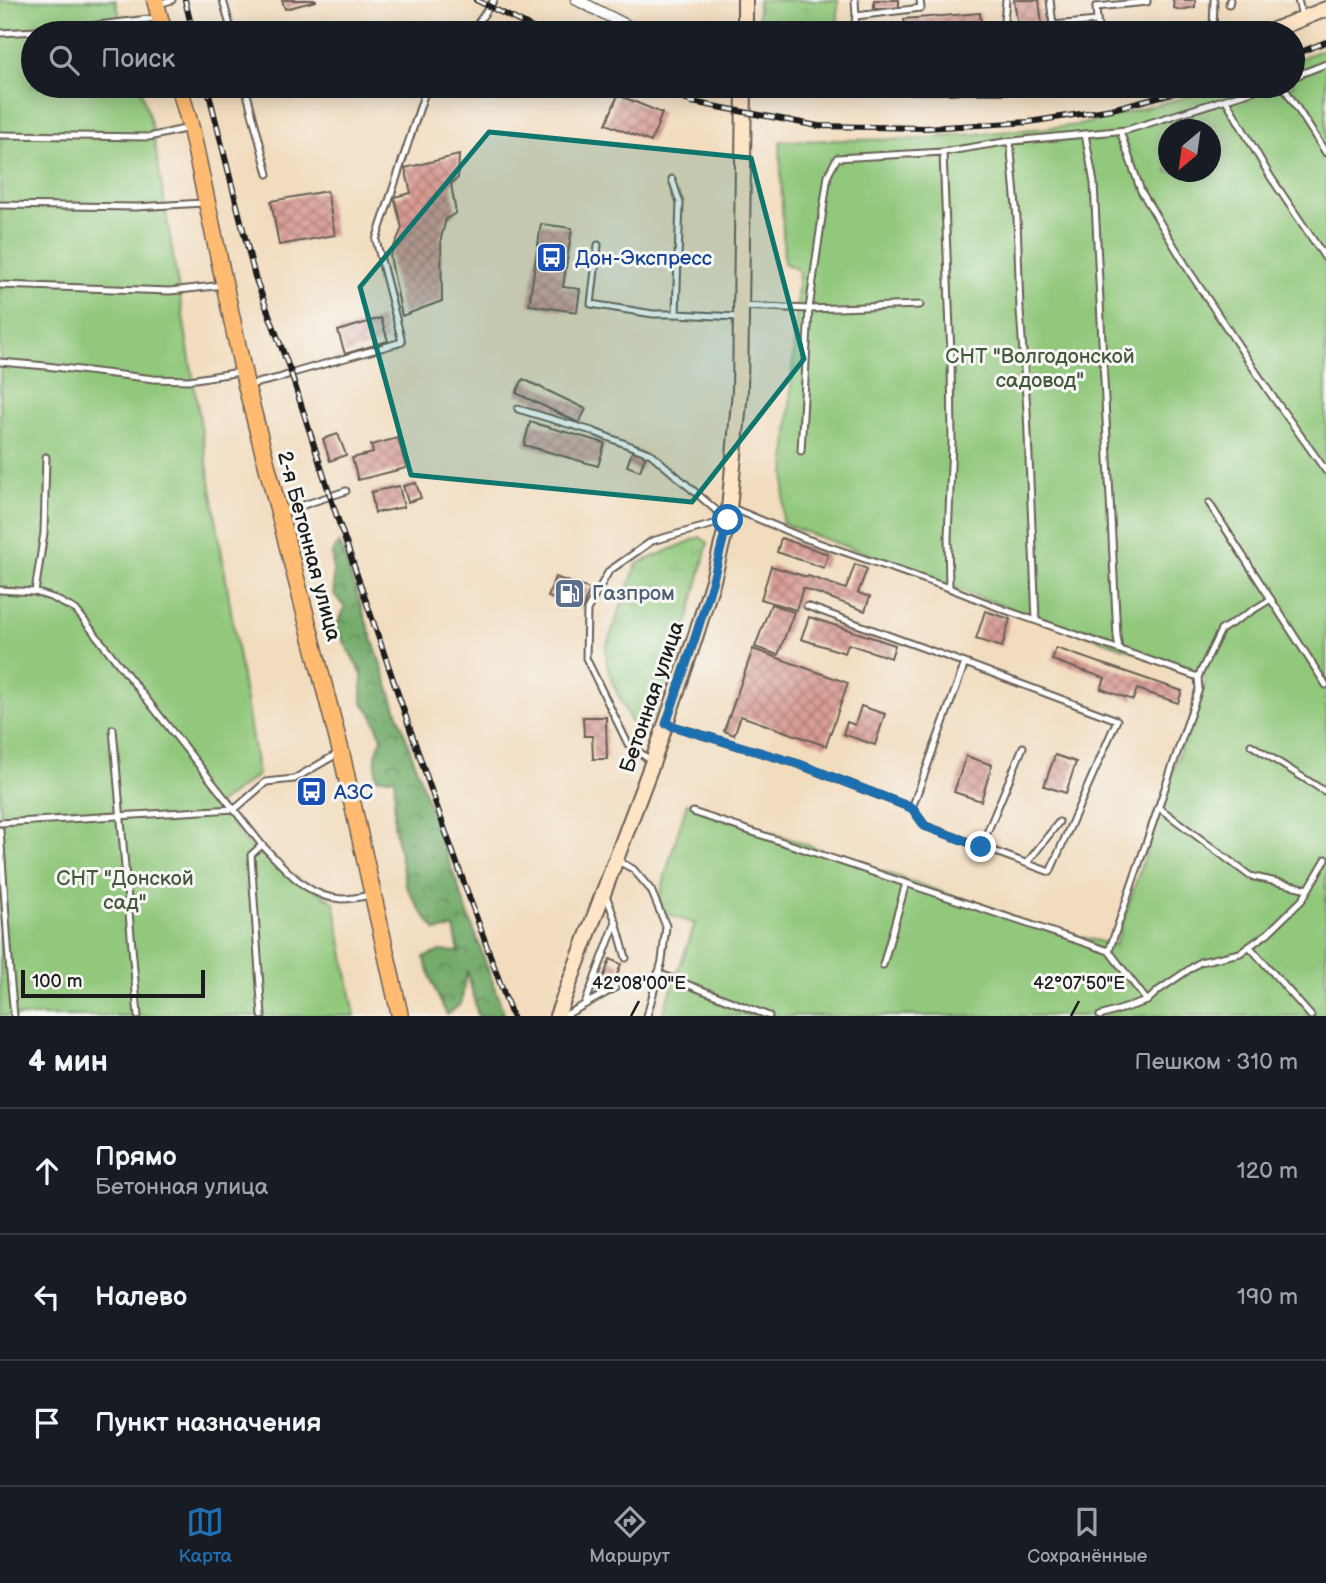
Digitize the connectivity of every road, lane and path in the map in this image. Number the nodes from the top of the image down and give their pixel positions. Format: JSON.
{"nodes":[{"id":1,"x":223,"y":0,"type":"edge"},
{"id":2,"x":494,"y":0,"type":"edge"},
{"id":3,"x":578,"y":0,"type":"edge"},
{"id":4,"x":745,"y":0,"type":"edge"},
{"id":5,"x":855,"y":0,"type":"edge"},
{"id":6,"x":920,"y":0,"type":"edge"},
{"id":7,"x":1006,"y":0,"type":"edge"},
{"id":8,"x":1050,"y":0,"type":"edge"},
{"id":9,"x":1147,"y":0,"type":"edge"},
{"id":10,"x":1214,"y":0,"type":"edge"},
{"id":11,"x":1298,"y":0,"type":"edge"},
{"id":12,"x":1096,"y":6,"type":"junction"},
{"id":13,"x":1326,"y":9,"type":"edge"},
{"id":14,"x":162,"y":11,"type":"edge"},
{"id":15,"x":856,"y":16,"type":"junction"},
{"id":16,"x":1303,"y":19,"type":"junction"},
{"id":17,"x":106,"y":21,"type":"edge"},
{"id":18,"x":229,"y":21,"type":"edge"},
{"id":19,"x":479,"y":21,"type":"edge"},
{"id":20,"x":619,"y":21,"type":"edge"},
{"id":21,"x":745,"y":21,"type":"edge"},
{"id":22,"x":855,"y":21,"type":"edge"},
{"id":23,"x":1004,"y":21,"type":"edge"},
{"id":24,"x":1053,"y":21,"type":"edge"},
{"id":25,"x":1097,"y":21,"type":"edge"},
{"id":26,"x":1098,"y":21,"type":"edge"},
{"id":27,"x":1213,"y":21,"type":"edge"},
{"id":28,"x":1298,"y":21,"type":"edge"},
{"id":29,"x":21,"y":32,"type":"edge"},
{"id":30,"x":0,"y":33,"type":"edge"},
{"id":31,"x":1326,"y":64,"type":"edge"},
{"id":32,"x":1305,"y":72,"type":"edge"},
{"id":33,"x":182,"y":98,"type":"edge"},
{"id":34,"x":248,"y":98,"type":"edge"},
{"id":35,"x":423,"y":98,"type":"edge"},
{"id":36,"x":744,"y":98,"type":"edge"},
{"id":37,"x":1232,"y":98,"type":"edge"},
{"id":38,"x":1291,"y":98,"type":"edge"},
{"id":39,"x":1226,"y":100,"type":"junction"},
{"id":40,"x":191,"y":128,"type":"junction"},
{"id":41,"x":1120,"y":131,"type":"junction"},
{"id":42,"x":1085,"y":134,"type":"junction"},
{"id":43,"x":0,"y":135,"type":"edge"},
{"id":44,"x":1010,"y":141,"type":"junction"},
{"id":45,"x":943,"y":152,"type":"junction"},
{"id":46,"x":1326,"y":153,"type":"edge"},
{"id":47,"x":268,"y":174,"type":"dead end"},
{"id":48,"x":672,"y":179,"type":"dead end"},
{"id":49,"x":206,"y":203,"type":"junction"},
{"id":50,"x":0,"y":205,"type":"edge"},
{"id":51,"x":598,"y":245,"type":"dead end"},
{"id":52,"x":1326,"y":259,"type":"edge"},
{"id":53,"x":0,"y":285,"type":"edge"},
{"id":54,"x":223,"y":285,"type":"junction"},
{"id":55,"x":920,"y":305,"type":"dead end"},
{"id":56,"x":810,"y":309,"type":"junction"},
{"id":57,"x":741,"y":312,"type":"junction"},
{"id":58,"x":676,"y":314,"type":"junction"},
{"id":59,"x":0,"y":362,"type":"edge"},
{"id":60,"x":244,"y":378,"type":"junction"},
{"id":61,"x":518,"y":410,"type":"dead end"},
{"id":62,"x":801,"y":451,"type":"dead end"},
{"id":63,"x":46,"y":457,"type":"dead end"},
{"id":64,"x":1326,"y":471,"type":"edge"},
{"id":65,"x":346,"y":491,"type":"dead end"},
{"id":66,"x":1209,"y":503,"type":"dead end"},
{"id":67,"x":279,"y":513,"type":"junction"},
{"id":68,"x":728,"y":513,"type":"junction"},
{"id":69,"x":949,"y":588,"type":"junction"},
{"id":70,"x":0,"y":590,"type":"edge"},
{"id":71,"x":35,"y":592,"type":"junction"},
{"id":72,"x":1271,"y":598,"type":"junction"},
{"id":73,"x":807,"y":606,"type":"dead end"},
{"id":74,"x":1036,"y":620,"type":"junction"},
{"id":75,"x":1119,"y":649,"type":"junction"},
{"id":76,"x":965,"y":663,"type":"junction"},
{"id":77,"x":1198,"y":677,"type":"junction"},
{"id":78,"x":1326,"y":685,"type":"edge"},
{"id":79,"x":666,"y":724,"type":"junction"},
{"id":80,"x":113,"y":729,"type":"dead end"},
{"id":81,"x":1251,"y":745,"type":"dead end"},
{"id":82,"x":1023,"y":747,"type":"dead end"},
{"id":83,"x":341,"y":752,"type":"junction"},
{"id":84,"x":653,"y":761,"type":"junction"},
{"id":85,"x":1326,"y":792,"type":"edge"},
{"id":86,"x":1158,"y":807,"type":"junction"},
{"id":87,"x":235,"y":808,"type":"junction"},
{"id":88,"x":912,"y":808,"type":"junction"},
{"id":89,"x":693,"y":812,"type":"dead end"},
{"id":90,"x":121,"y":816,"type":"junction"},
{"id":91,"x":1059,"y":822,"type":"dead end"},
{"id":92,"x":0,"y":823,"type":"edge"},
{"id":93,"x":0,"y":830,"type":"edge"},
{"id":94,"x":262,"y":845,"type":"junction"},
{"id":95,"x":981,"y":847,"type":"junction"},
{"id":96,"x":616,"y":859,"type":"junction"},
{"id":97,"x":1326,"y":859,"type":"edge"},
{"id":98,"x":1027,"y":863,"type":"junction"},
{"id":99,"x":905,"y":883,"type":"junction"},
{"id":100,"x":1308,"y":889,"type":"junction"},
{"id":101,"x":604,"y":890,"type":"junction"},
{"id":102,"x":373,"y":895,"type":"junction"},
{"id":103,"x":617,"y":922,"type":"junction"},
{"id":104,"x":1250,"y":947,"type":"junction"},
{"id":105,"x":1109,"y":951,"type":"junction"},
{"id":106,"x":626,"y":958,"type":"dead end"},
{"id":107,"x":883,"y":965,"type":"dead end"},
{"id":108,"x":658,"y":974,"type":"junction"},
{"id":109,"x":615,"y":988,"type":"dead end"},
{"id":110,"x":1147,"y":1001,"type":"junction"},
{"id":111,"x":585,"y":1004,"type":"junction"},
{"id":112,"x":14,"y":1016,"type":"edge"},
{"id":113,"x":138,"y":1016,"type":"edge"},
{"id":114,"x":262,"y":1016,"type":"edge"},
{"id":115,"x":401,"y":1016,"type":"edge"},
{"id":116,"x":557,"y":1016,"type":"edge"},
{"id":117,"x":564,"y":1016,"type":"edge"},
{"id":118,"x":647,"y":1016,"type":"edge"},
{"id":119,"x":769,"y":1016,"type":"edge"},
{"id":120,"x":1100,"y":1016,"type":"edge"},
{"id":121,"x":1311,"y":1016,"type":"edge"}],
"edges":[{"from":1,"to":18,"type":"lane"},
{"from":2,"to":19,"type":"lane"},
{"from":3,"to":20,"type":"street"},
{"from":4,"to":21,"type":"main road"},
{"from":5,"to":15,"type":"lane"},
{"from":6,"to":15,"type":"lane"},
{"from":7,"to":23,"type":"lane"},
{"from":8,"to":24,"type":"lane"},
{"from":9,"to":12,"type":"lane"},
{"from":10,"to":27,"type":"lane"},
{"from":11,"to":16,"type":"lane"},
{"from":12,"to":25,"type":"lane"},
{"from":12,"to":26,"type":"lane"},
{"from":13,"to":16,"type":"main road"},
{"from":14,"to":17,"type":"lane"},
{"from":15,"to":22,"type":"lane"},
{"from":16,"to":28,"type":"main road"},
{"from":29,"to":30,"type":"lane"},
{"from":31,"to":32,"type":"lane"},
{"from":33,"to":40,"type":"main road","name":"2-я Бетонная улица"},
{"from":34,"to":47,"type":"lane"},
{"from":35,"to":60,"type":"lane"},
{"from":36,"to":57,"type":"main road","name":"Бетонная улица"},
{"from":37,"to":39,"type":"lane"},
{"from":38,"to":46,"type":"lane"},
{"from":39,"to":41,"type":"lane"},
{"from":39,"to":52,"type":"lane"},
{"from":40,"to":43,"type":"lane"},
{"from":40,"to":49,"type":"main road","name":"2-я Бетонная улица"},
{"from":41,"to":42,"type":"lane"},
{"from":41,"to":64,"type":"lane"},
{"from":42,"to":44,"type":"lane"},
{"from":42,"to":75,"type":"lane"},
{"from":44,"to":45,"type":"lane"},
{"from":44,"to":74,"type":"lane"},
{"from":45,"to":56,"type":"lane"},
{"from":45,"to":69,"type":"lane"},
{"from":48,"to":58,"type":"lane"},
{"from":49,"to":50,"type":"lane"},
{"from":49,"to":54,"type":"main road","name":"2-я Бетонная улица"},
{"from":51,"to":58,"type":"lane"},
{"from":53,"to":54,"type":"lane"},
{"from":54,"to":60,"type":"main road","name":"2-я Бетонная улица"},
{"from":55,"to":56,"type":"lane"},
{"from":56,"to":57,"type":"lane"},
{"from":56,"to":62,"type":"lane"},
{"from":57,"to":58,"type":"lane"},
{"from":57,"to":68,"type":"main road","name":"Бетонная улица"},
{"from":59,"to":60,"type":"lane"},
{"from":60,"to":67,"type":"main road","name":"2-я Бетонная улица"},
{"from":61,"to":68,"type":"lane"},
{"from":63,"to":71,"type":"lane"},
{"from":65,"to":67,"type":"lane"},
{"from":66,"to":72,"type":"lane"},
{"from":67,"to":83,"type":"main road","name":"2-я Бетонная улица"},
{"from":68,"to":69,"type":"lane"},
{"from":68,"to":79,"type":"main road","name":"Бетонная улица"},
{"from":68,"to":84,"type":"lane"},
{"from":69,"to":74,"type":"lane"},
{"from":70,"to":71,"type":"lane"},
{"from":71,"to":87,"type":"lane"},
{"from":72,"to":77,"type":"lane"},
{"from":72,"to":78,"type":"lane"},
{"from":73,"to":76,"type":"lane"},
{"from":74,"to":75,"type":"lane"},
{"from":75,"to":77,"type":"lane"},
{"from":76,"to":88,"type":"lane"},
{"from":76,"to":98,"type":"lane"},
{"from":77,"to":86,"type":"lane"},
{"from":79,"to":84,"type":"main road","name":"Бетонная улица"},
{"from":79,"to":88,"type":"lane"},
{"from":80,"to":90,"type":"lane"},
{"from":81,"to":85,"type":"lane"},
{"from":82,"to":95,"type":"lane"},
{"from":83,"to":87,"type":"lane"},
{"from":83,"to":102,"type":"main road","name":"2-я Бетонная улица"},
{"from":84,"to":96,"type":"main road","name":"Бетонная улица"},
{"from":86,"to":100,"type":"lane"},
{"from":86,"to":105,"type":"lane"},
{"from":87,"to":90,"type":"lane"},
{"from":87,"to":94,"type":"lane"},
{"from":88,"to":95,"type":"lane"},
{"from":89,"to":99,"type":"lane"},
{"from":90,"to":92,"type":"lane"},
{"from":90,"to":113,"type":"lane"},
{"from":91,"to":98,"type":"lane"},
{"from":93,"to":112,"type":"lane"},
{"from":94,"to":102,"type":"lane"},
{"from":94,"to":114,"type":"lane"},
{"from":95,"to":98,"type":"lane"},
{"from":96,"to":101,"type":"main road","name":"Бетонная улица"},
{"from":96,"to":108,"type":"lane"},
{"from":97,"to":100,"type":"lane"},
{"from":99,"to":105,"type":"lane"},
{"from":99,"to":107,"type":"lane"},
{"from":100,"to":104,"type":"lane"},
{"from":101,"to":103,"type":"lane"},
{"from":101,"to":116,"type":"main road","name":"Бетонная улица"},
{"from":102,"to":115,"type":"main road","name":"2-я Бетонная улица"},
{"from":103,"to":106,"type":"lane"},
{"from":103,"to":111,"type":"lane"},
{"from":104,"to":110,"type":"lane"},
{"from":104,"to":121,"type":"lane"},
{"from":105,"to":110,"type":"lane"},
{"from":108,"to":118,"type":"lane"},
{"from":108,"to":119,"type":"lane"},
{"from":109,"to":111,"type":"lane"},
{"from":110,"to":120,"type":"lane"},
{"from":111,"to":117,"type":"lane"}]}
